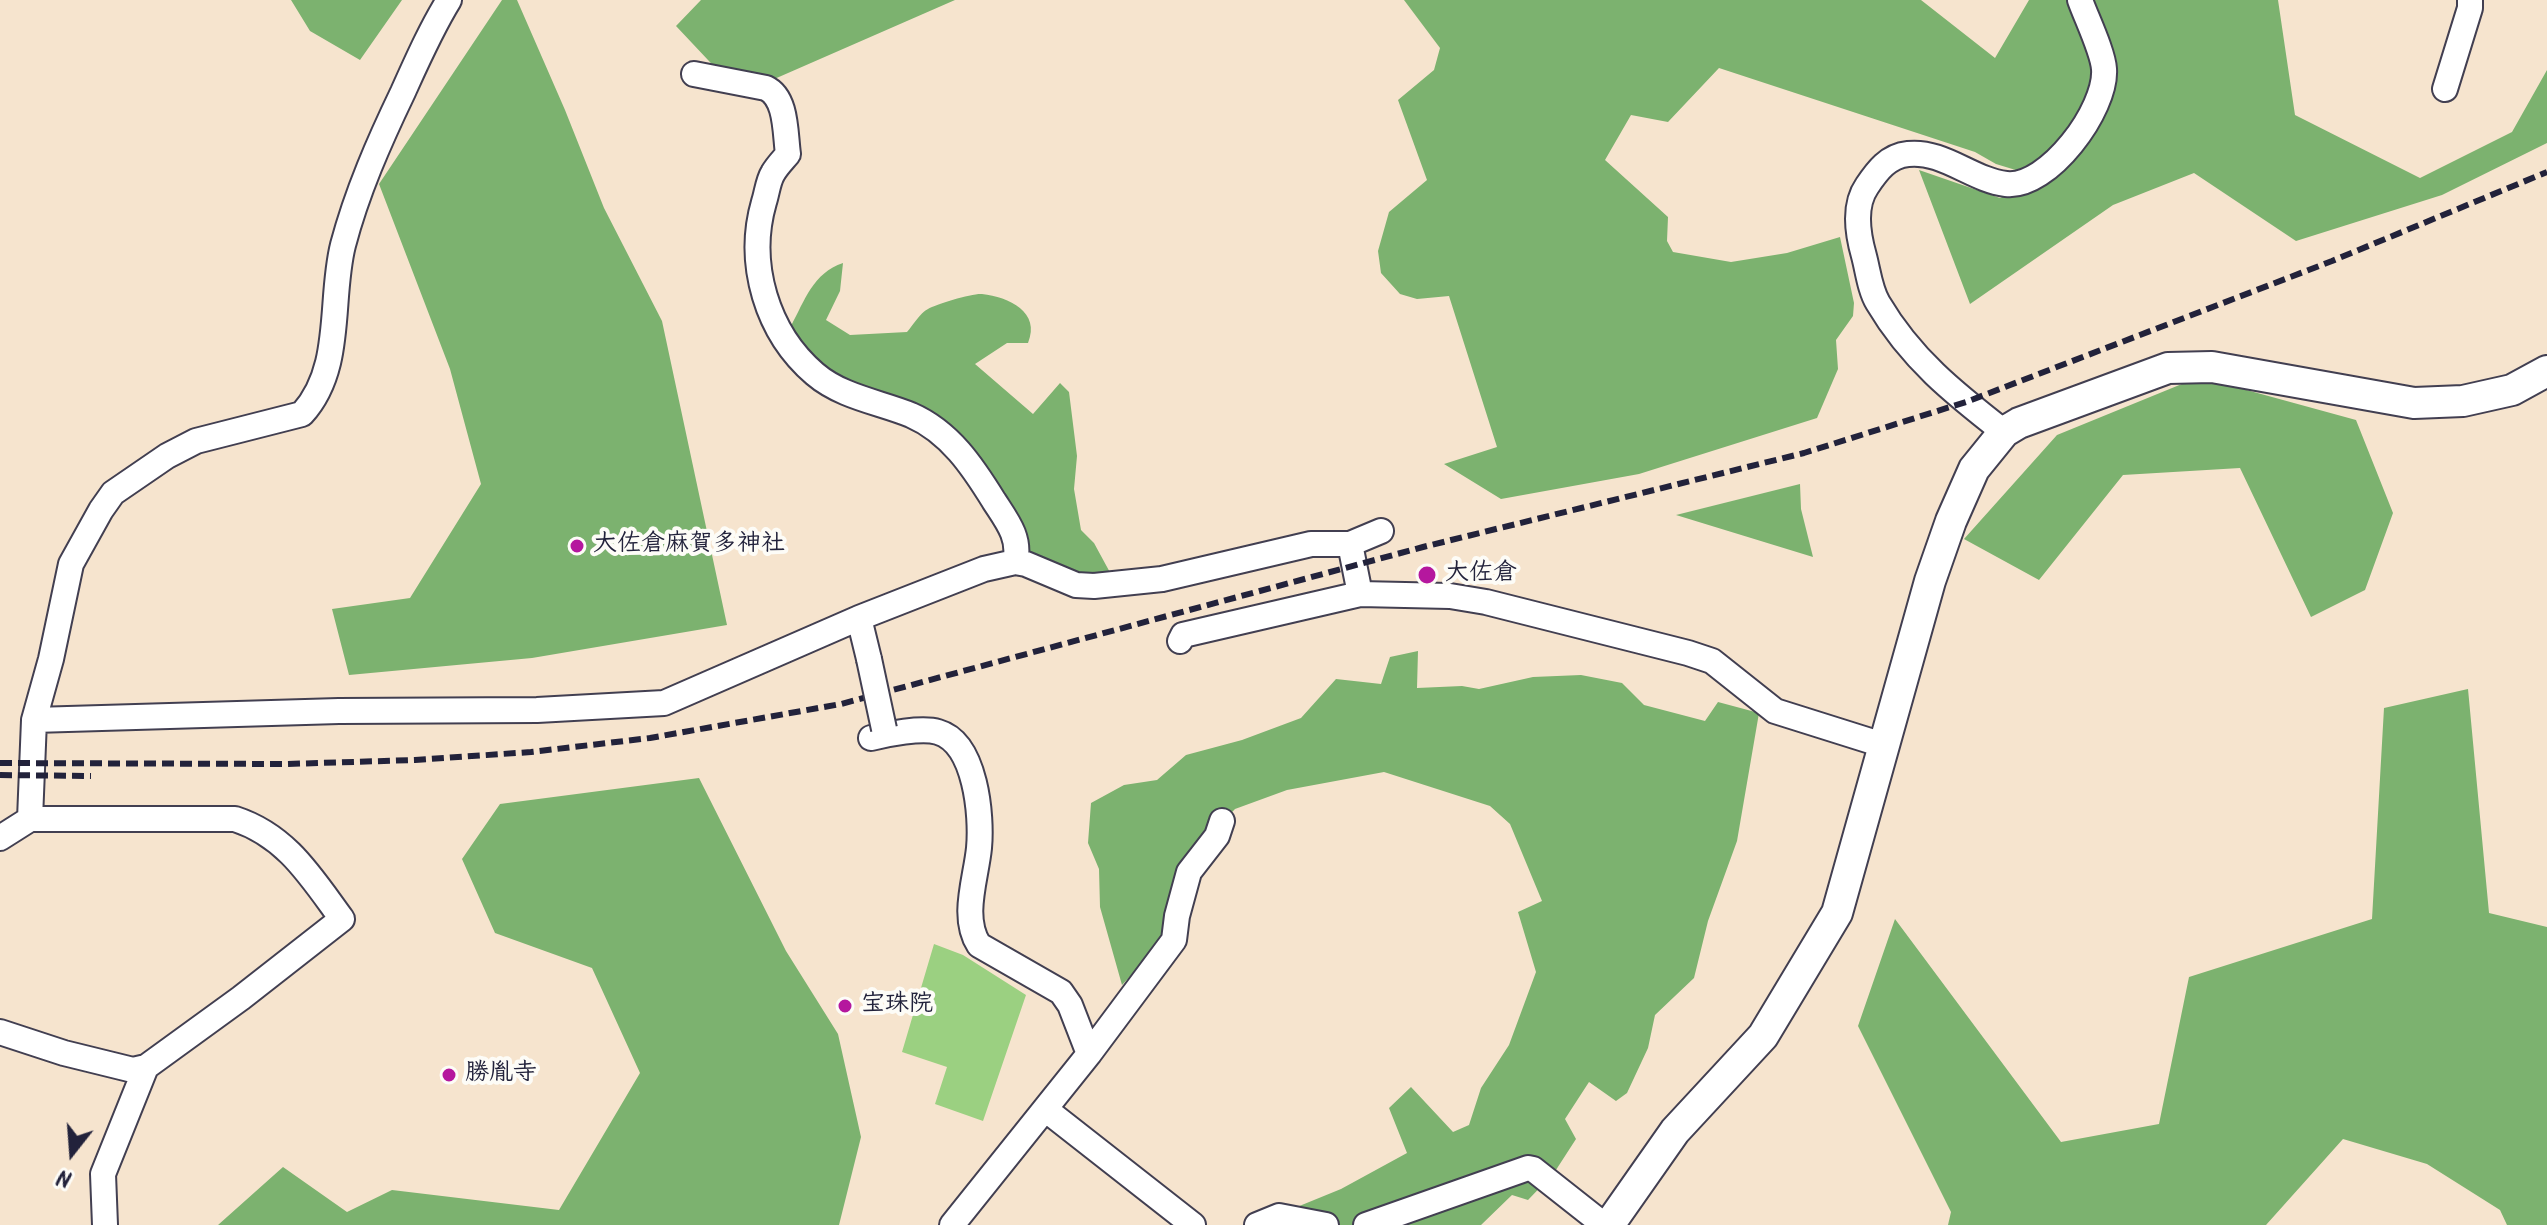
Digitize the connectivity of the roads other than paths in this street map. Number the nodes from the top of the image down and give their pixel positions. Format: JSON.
{"nodes":[{"id":1,"x":449,"y":0,"type":"edge"},
{"id":2,"x":2080,"y":0,"type":"edge"},
{"id":3,"x":2470,"y":0,"type":"edge"},
{"id":4,"x":694,"y":74,"type":"dead end"},
{"id":5,"x":2445,"y":89,"type":"dead end"},
{"id":6,"x":2547,"y":371,"type":"edge"},
{"id":7,"x":2004,"y":432,"type":"junction"},
{"id":8,"x":1381,"y":531,"type":"dead end"},
{"id":9,"x":1350,"y":544,"type":"junction"},
{"id":10,"x":1015,"y":562,"type":"junction"},
{"id":11,"x":1360,"y":594,"type":"junction"},
{"id":12,"x":859,"y":618,"type":"junction"},
{"id":13,"x":1180,"y":641,"type":"dead end"},
{"id":14,"x":34,"y":720,"type":"junction"},
{"id":15,"x":1883,"y":745,"type":"junction"},
{"id":16,"x":30,"y":819,"type":"junction"},
{"id":17,"x":1222,"y":821,"type":"dead end"},
{"id":18,"x":0,"y":838,"type":"edge"},
{"id":19,"x":0,"y":1032,"type":"edge"},
{"id":20,"x":1089,"y":1054,"type":"junction"},
{"id":21,"x":146,"y":1067,"type":"junction"},
{"id":22,"x":1045,"y":1109,"type":"junction"},
{"id":23,"x":105,"y":1225,"type":"edge"},
{"id":24,"x":952,"y":1225,"type":"edge"},
{"id":25,"x":1193,"y":1225,"type":"edge"},
{"id":26,"x":1257,"y":1225,"type":"edge"},
{"id":27,"x":1326,"y":1225,"type":"edge"},
{"id":28,"x":1366,"y":1225,"type":"edge"},
{"id":29,"x":1607,"y":1225,"type":"edge"}],
"edges":[{"from":1,"to":14,"type":"street"},
{"from":2,"to":7,"type":"street"},
{"from":3,"to":5,"type":"street"},
{"from":4,"to":10,"type":"street"},
{"from":6,"to":7,"type":"street"},
{"from":7,"to":15,"type":"street"},
{"from":8,"to":9,"type":"street"},
{"from":9,"to":10,"type":"street"},
{"from":9,"to":11,"type":"street"},
{"from":10,"to":12,"type":"street"},
{"from":11,"to":13,"type":"street"},
{"from":11,"to":15,"type":"street"},
{"from":12,"to":14,"type":"street"},
{"from":12,"to":20,"type":"street","bridge":true},
{"from":14,"to":16,"type":"street"},
{"from":15,"to":29,"type":"street"},
{"from":16,"to":18,"type":"street"},
{"from":16,"to":21,"type":"street"},
{"from":17,"to":20,"type":"street"},
{"from":19,"to":21,"type":"street"},
{"from":20,"to":22,"type":"street"},
{"from":21,"to":23,"type":"street"},
{"from":22,"to":24,"type":"street"},
{"from":22,"to":25,"type":"street"},
{"from":26,"to":27,"type":"street"},
{"from":28,"to":29,"type":"street"}]}
